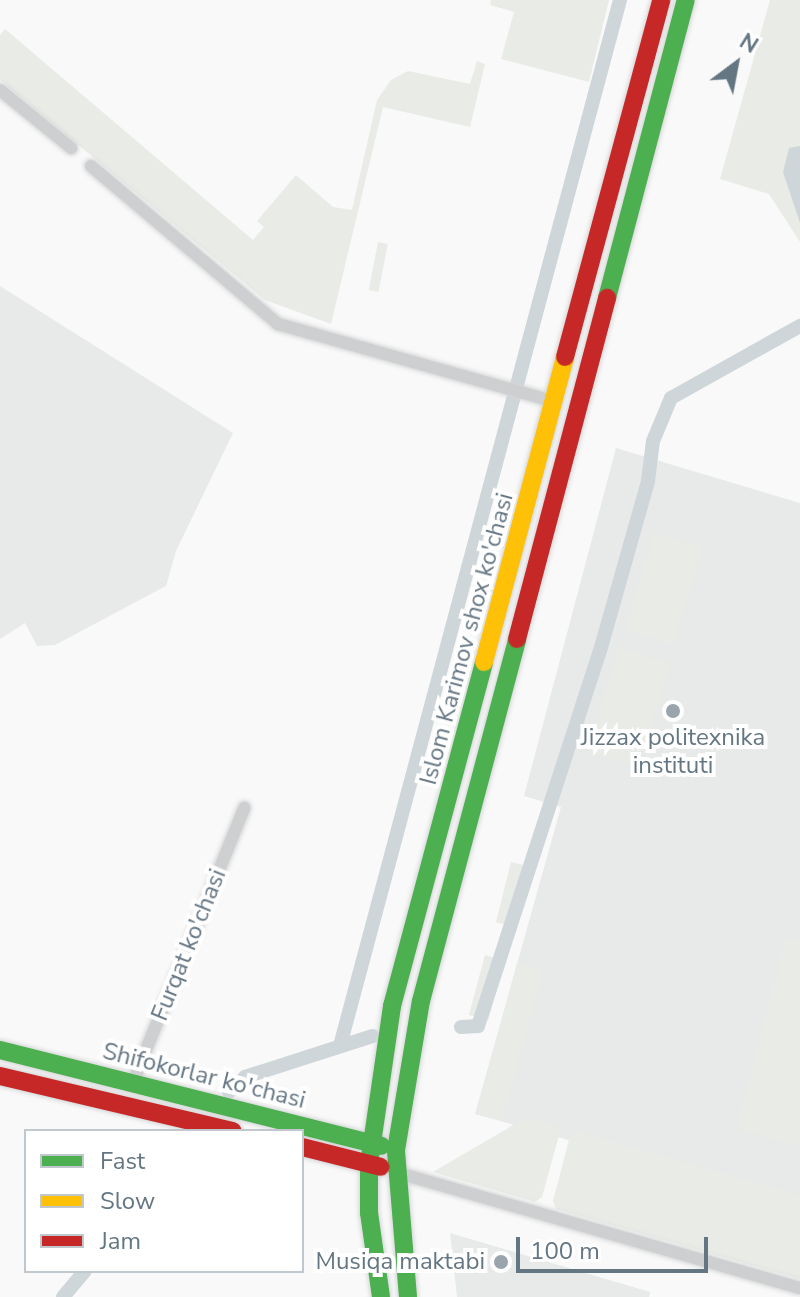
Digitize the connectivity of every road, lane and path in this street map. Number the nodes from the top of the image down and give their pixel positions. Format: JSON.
{"nodes":[{"id":1,"x":661,"y":0,"type":"edge"},
{"id":2,"x":686,"y":0,"type":"edge"},
{"id":3,"x":0,"y":90,"type":"edge"},
{"id":4,"x":71,"y":148,"type":"dead end"},
{"id":5,"x":91,"y":166,"type":"dead end"},
{"id":6,"x":556,"y":402,"type":"junction"},
{"id":7,"x":244,"y":808,"type":"dead end"},
{"id":8,"x":0,"y":1050,"type":"edge"},
{"id":9,"x":0,"y":1076,"type":"edge"},
{"id":10,"x":133,"y":1082,"type":"junction"},
{"id":11,"x":225,"y":1129,"type":"edge"},
{"id":12,"x":371,"y":1144,"type":"junction"},
{"id":13,"x":304,"y":1148,"type":"edge"},
{"id":14,"x":396,"y":1150,"type":"junction"},
{"id":15,"x":369,"y":1164,"type":"junction"},
{"id":16,"x":395,"y":1172,"type":"junction"},
{"id":17,"x":800,"y":1288,"type":"edge"},
{"id":18,"x":380,"y":1297,"type":"edge"},
{"id":19,"x":408,"y":1297,"type":"edge"}],
"edges":[{"from":1,"to":6,"type":"main road","name":"Islom Karimov shox ko'chasi"},
{"from":2,"to":14,"type":"main road","name":"Islom Karimov shox ko'chasi"},
{"from":3,"to":4,"type":"street"},
{"from":5,"to":6,"type":"street"},
{"from":6,"to":12,"type":"main road","name":"Islom Karimov shox ko'chasi"},
{"from":7,"to":10,"type":"street","name":"Furqat ko'chasi"},
{"from":8,"to":10,"type":"main road","name":"Shifokorlar ko'chasi"},
{"from":9,"to":11,"type":"main road","name":"Shifokorlar ko'chasi"},
{"from":10,"to":12,"type":"main road","name":"Shifokorlar ko'chasi"},
{"from":12,"to":14,"type":"main road","name":"Shifokorlar ko'chasi"},
{"from":12,"to":15,"type":"main road","name":"Islom Karimov shox ko'chasi"},
{"from":13,"to":15,"type":"main road","name":"Shifokorlar ko'chasi"},
{"from":14,"to":16,"type":"main road","name":"Islom Karimov shox ko'chasi"},
{"from":15,"to":16,"type":"main road","name":"Shifokorlar ko'chasi"},
{"from":15,"to":18,"type":"main road","name":"Islom Karimov shox ko'chasi"},
{"from":16,"to":17,"type":"street"},
{"from":16,"to":19,"type":"main road","name":"Islom Karimov shox ko'chasi"}]}
